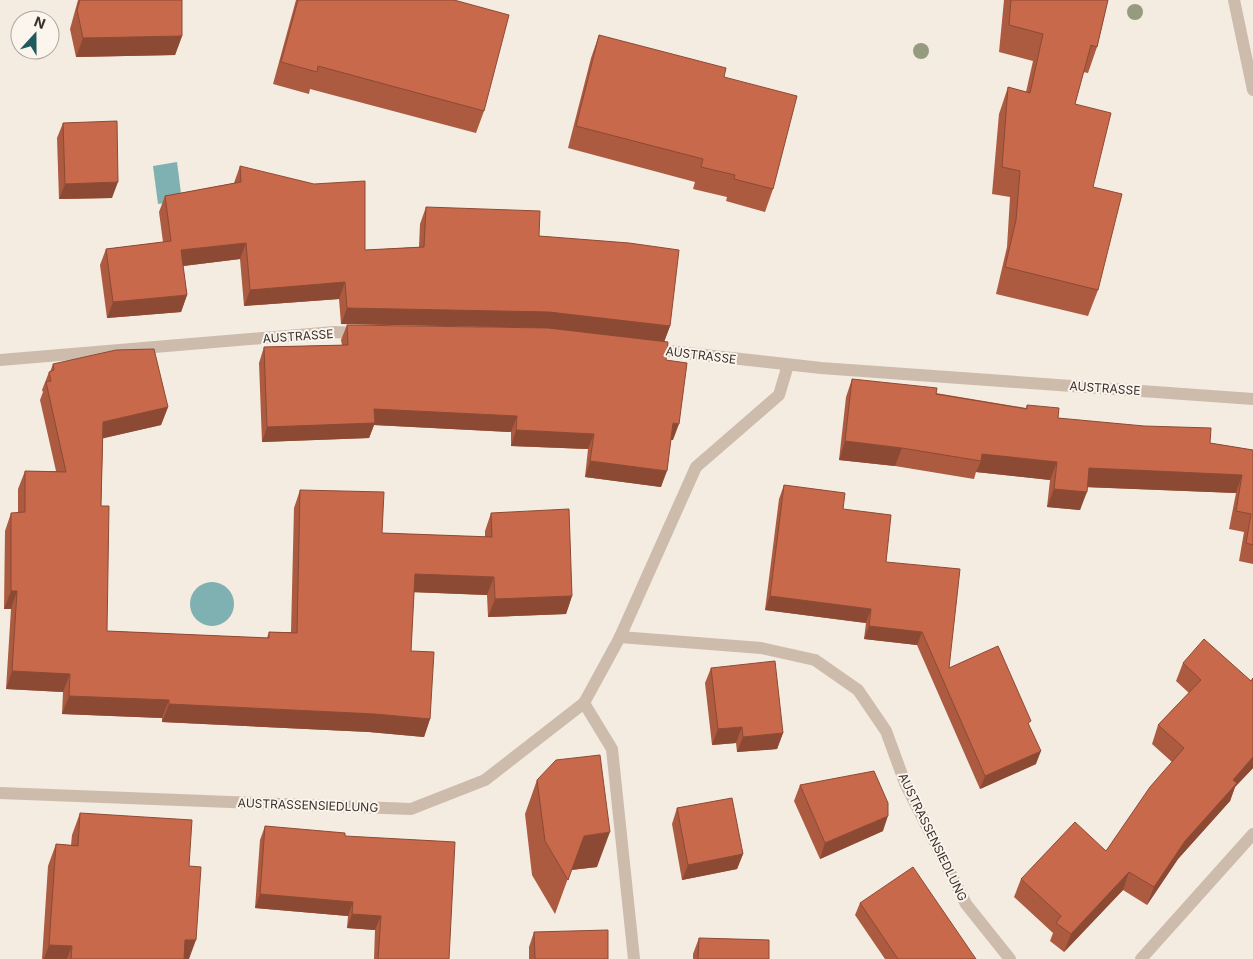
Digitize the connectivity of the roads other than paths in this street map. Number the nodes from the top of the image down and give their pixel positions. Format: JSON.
{"nodes":[{"id":1,"x":1234,"y":0,"type":"edge"},
{"id":2,"x":1253,"y":90,"type":"edge"},
{"id":3,"x":374,"y":333,"type":"edge"},
{"id":4,"x":641,"y":348,"type":"edge"},
{"id":5,"x":0,"y":360,"type":"edge"},
{"id":6,"x":788,"y":365,"type":"junction"},
{"id":7,"x":1253,"y":399,"type":"edge"},
{"id":8,"x":620,"y":637,"type":"junction"},
{"id":9,"x":584,"y":703,"type":"junction"},
{"id":10,"x":0,"y":793,"type":"edge"},
{"id":11,"x":1253,"y":834,"type":"edge"},
{"id":12,"x":634,"y":959,"type":"edge"},
{"id":13,"x":1010,"y":959,"type":"edge"},
{"id":14,"x":1141,"y":959,"type":"edge"}],
"edges":[{"from":1,"to":2,"type":"street"},
{"from":3,"to":5,"type":"street","name":"AUSTRASSE"},
{"from":4,"to":6,"type":"street","name":"AUSTRASSE"},
{"from":6,"to":7,"type":"street","name":"AUSTRASSE"},
{"from":6,"to":8,"type":"street","name":"AUSTRASSENSIEDLUNG"},
{"from":8,"to":9,"type":"street","name":"AUSTRASSENSIEDLUNG"},
{"from":8,"to":13,"type":"street","name":"AUSTRASSENSIEDLUNG"},
{"from":9,"to":10,"type":"street","name":"AUSTRASSENSIEDLUNG"},
{"from":9,"to":12,"type":"street"},
{"from":11,"to":14,"type":"street"}]}
